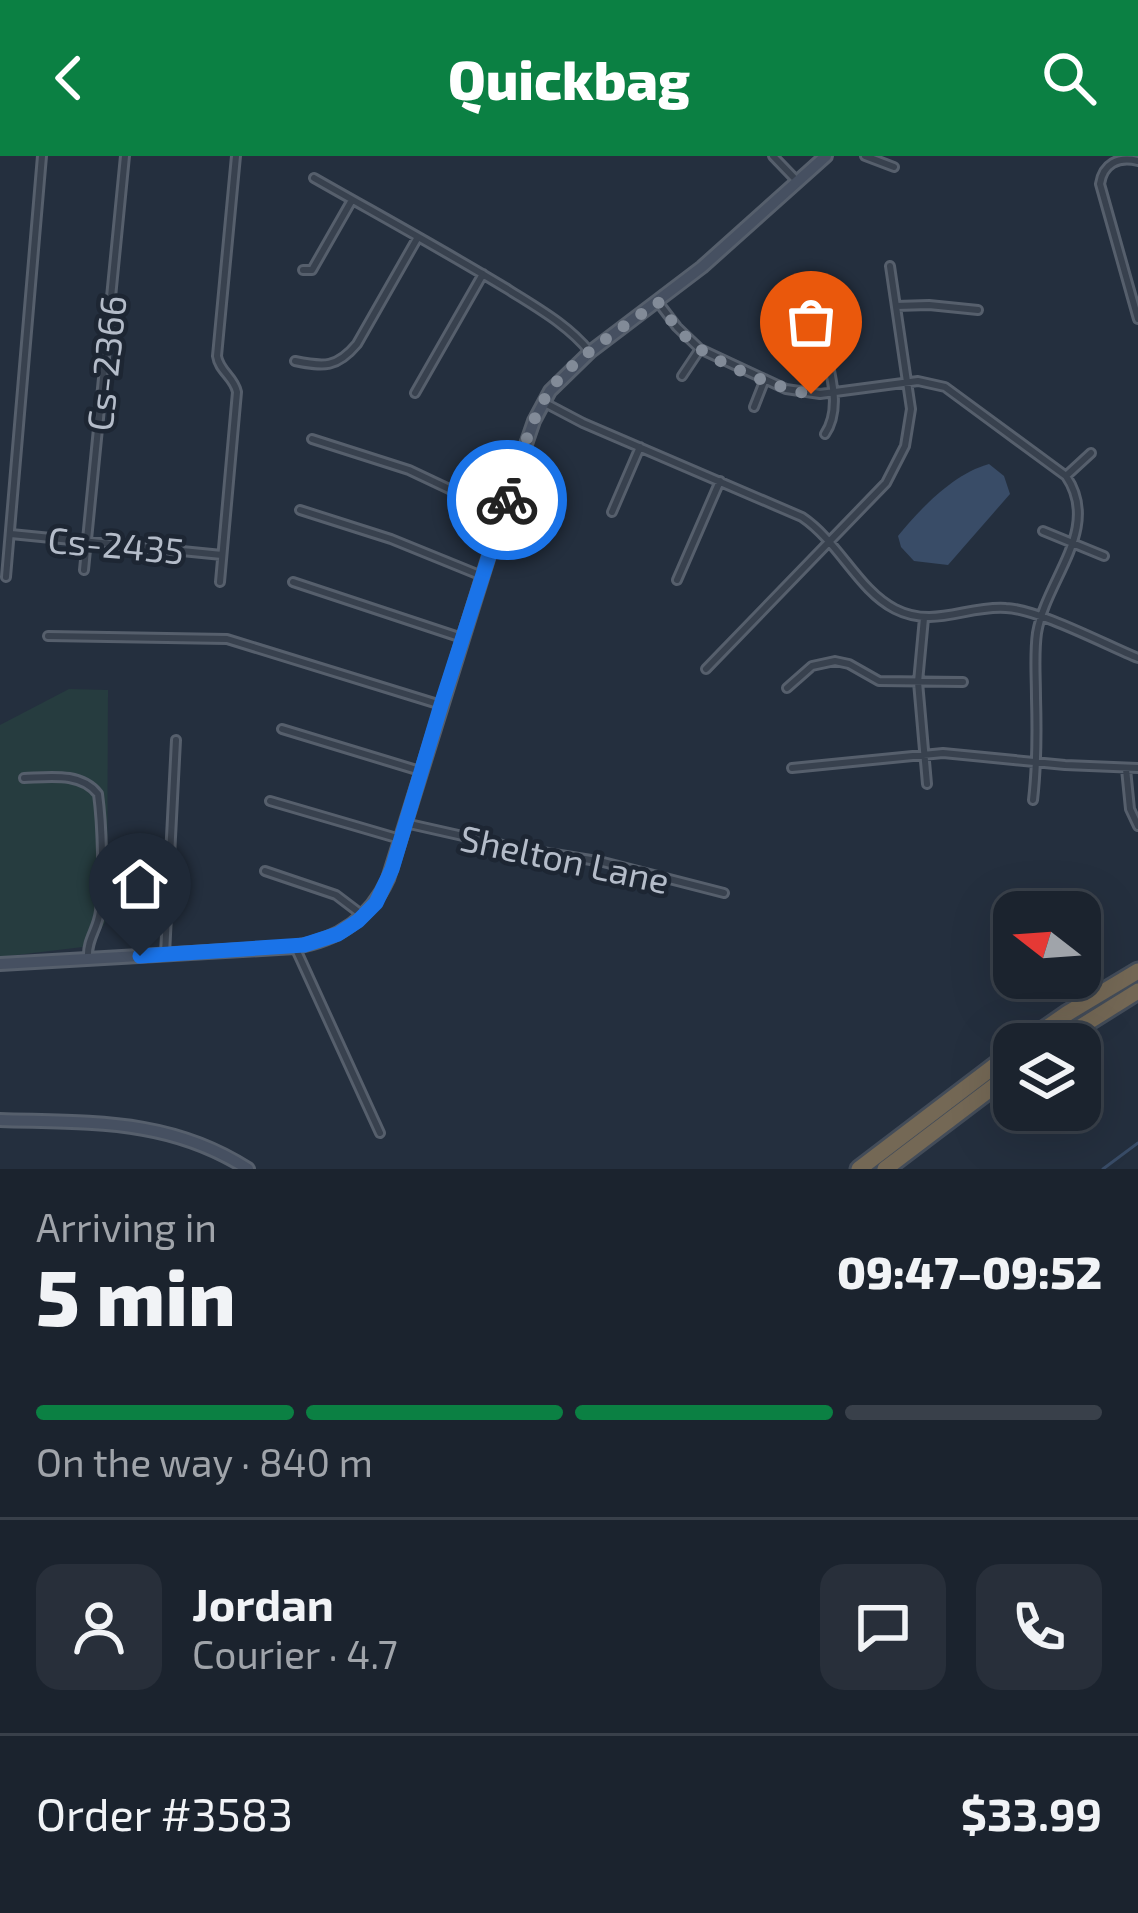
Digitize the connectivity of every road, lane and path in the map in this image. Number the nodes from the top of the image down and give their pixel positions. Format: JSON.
{"nodes":[{"id":1,"x":42,"y":156,"type":"edge"},
{"id":2,"x":124,"y":156,"type":"edge"},
{"id":3,"x":236,"y":156,"type":"edge"},
{"id":4,"x":773,"y":156,"type":"edge"},
{"id":5,"x":826,"y":156,"type":"edge"},
{"id":6,"x":865,"y":156,"type":"edge"},
{"id":7,"x":1138,"y":161,"type":"edge"},
{"id":8,"x":894,"y":167,"type":"dead end"},
{"id":9,"x":314,"y":178,"type":"dead end"},
{"id":10,"x":797,"y":181,"type":"junction"},
{"id":11,"x":352,"y":200,"type":"junction"},
{"id":12,"x":418,"y":237,"type":"junction"},
{"id":13,"x":890,"y":266,"type":"dead end"},
{"id":14,"x":303,"y":270,"type":"dead end"},
{"id":15,"x":483,"y":274,"type":"junction"},
{"id":16,"x":658,"y":302,"type":"junction"},
{"id":17,"x":896,"y":306,"type":"junction"},
{"id":18,"x":978,"y":310,"type":"dead end"},
{"id":19,"x":1138,"y":319,"type":"edge"},
{"id":20,"x":824,"y":341,"type":"dead end"},
{"id":21,"x":700,"y":349,"type":"junction"},
{"id":22,"x":590,"y":352,"type":"junction"},
{"id":23,"x":295,"y":361,"type":"dead end"},
{"id":24,"x":682,"y":376,"type":"dead end"},
{"id":25,"x":765,"y":380,"type":"junction"},
{"id":26,"x":908,"y":381,"type":"junction"},
{"id":27,"x":415,"y":393,"type":"dead end"},
{"id":28,"x":833,"y":393,"type":"junction"},
{"id":29,"x":543,"y":402,"type":"junction"},
{"id":30,"x":754,"y":406,"type":"dead end"},
{"id":31,"x":825,"y":434,"type":"dead end"},
{"id":32,"x":312,"y":440,"type":"dead end"},
{"id":33,"x":640,"y":447,"type":"junction"},
{"id":34,"x":1091,"y":453,"type":"dead end"},
{"id":35,"x":1066,"y":476,"type":"junction"},
{"id":36,"x":720,"y":481,"type":"junction"},
{"id":37,"x":300,"y":510,"type":"dead end"},
{"id":38,"x":612,"y":512,"type":"dead end"},
{"id":39,"x":502,"y":514,"type":"junction"},
{"id":40,"x":1043,"y":531,"type":"dead end"},
{"id":41,"x":10,"y":534,"type":"junction"},
{"id":42,"x":830,"y":539,"type":"junction"},
{"id":43,"x":86,"y":542,"type":"junction"},
{"id":44,"x":1073,"y":543,"type":"junction"},
{"id":45,"x":222,"y":556,"type":"junction"},
{"id":46,"x":1104,"y":556,"type":"dead end"},
{"id":47,"x":84,"y":570,"type":"dead end"},
{"id":48,"x":482,"y":576,"type":"junction"},
{"id":49,"x":6,"y":577,"type":"dead end"},
{"id":50,"x":677,"y":580,"type":"dead end"},
{"id":51,"x":293,"y":581,"type":"dead end"},
{"id":52,"x":220,"y":582,"type":"dead end"},
{"id":53,"x":924,"y":618,"type":"junction"},
{"id":54,"x":1041,"y":618,"type":"junction"},
{"id":55,"x":48,"y":636,"type":"dead end"},
{"id":56,"x":462,"y":638,"type":"junction"},
{"id":57,"x":1138,"y":658,"type":"edge"},
{"id":58,"x":706,"y":669,"type":"dead end"},
{"id":59,"x":918,"y":682,"type":"junction"},
{"id":60,"x":963,"y":682,"type":"dead end"},
{"id":61,"x":787,"y":688,"type":"dead end"},
{"id":62,"x":441,"y":705,"type":"junction"},
{"id":63,"x":282,"y":729,"type":"dead end"},
{"id":64,"x":176,"y":740,"type":"dead end"},
{"id":65,"x":923,"y":753,"type":"junction"},
{"id":66,"x":1036,"y":762,"type":"junction"},
{"id":67,"x":792,"y":768,"type":"dead end"},
{"id":68,"x":1138,"y":768,"type":"edge"},
{"id":69,"x":1126,"y":769,"type":"junction"},
{"id":70,"x":420,"y":771,"type":"junction"},
{"id":71,"x":24,"y":778,"type":"dead end"},
{"id":72,"x":927,"y":784,"type":"dead end"},
{"id":73,"x":1033,"y":800,"type":"dead end"},
{"id":74,"x":270,"y":801,"type":"dead end"},
{"id":75,"x":405,"y":823,"type":"junction"},
{"id":76,"x":1138,"y":826,"type":"edge"},
{"id":77,"x":400,"y":839,"type":"junction"},
{"id":78,"x":265,"y":872,"type":"dead end"},
{"id":79,"x":724,"y":893,"type":"dead end"},
{"id":80,"x":364,"y":916,"type":"junction"},
{"id":81,"x":295,"y":947,"type":"junction"},
{"id":82,"x":165,"y":954,"type":"junction"},
{"id":83,"x":88,"y":957,"type":"junction"},
{"id":84,"x":0,"y":964,"type":"edge"},
{"id":85,"x":1138,"y":971,"type":"edge"},
{"id":86,"x":1138,"y":991,"type":"edge"},
{"id":87,"x":1054,"y":1023,"type":"edge"},
{"id":88,"x":1087,"y":1023,"type":"edge"},
{"id":89,"x":993,"y":1067,"type":"edge"},
{"id":90,"x":993,"y":1087,"type":"edge"},
{"id":91,"x":0,"y":1122,"type":"edge"},
{"id":92,"x":380,"y":1133,"type":"dead end"},
{"id":93,"x":248,"y":1169,"type":"edge"},
{"id":94,"x":859,"y":1169,"type":"edge"},
{"id":95,"x":885,"y":1169,"type":"edge"}],
"edges":[{"from":1,"to":41,"type":"street"},
{"from":2,"to":43,"type":"street","name":"Cs-2366"},
{"from":3,"to":45,"type":"street"},
{"from":4,"to":10,"type":"street"},
{"from":5,"to":10,"type":"street"},
{"from":6,"to":8,"type":"street"},
{"from":7,"to":19,"type":"street"},
{"from":9,"to":11,"type":"street"},
{"from":10,"to":16,"type":"street"},
{"from":11,"to":12,"type":"street"},
{"from":11,"to":14,"type":"street"},
{"from":12,"to":15,"type":"street"},
{"from":12,"to":23,"type":"street"},
{"from":13,"to":17,"type":"street"},
{"from":15,"to":22,"type":"street"},
{"from":15,"to":27,"type":"street"},
{"from":16,"to":21,"type":"street"},
{"from":16,"to":22,"type":"street"},
{"from":17,"to":18,"type":"street"},
{"from":17,"to":26,"type":"street"},
{"from":20,"to":28,"type":"street"},
{"from":21,"to":24,"type":"street"},
{"from":21,"to":25,"type":"street"},
{"from":22,"to":29,"type":"street"},
{"from":25,"to":28,"type":"street"},
{"from":25,"to":30,"type":"street"},
{"from":26,"to":28,"type":"street"},
{"from":26,"to":35,"type":"street"},
{"from":26,"to":42,"type":"street"},
{"from":28,"to":31,"type":"street"},
{"from":29,"to":33,"type":"street"},
{"from":29,"to":39,"type":"street"},
{"from":32,"to":39,"type":"street"},
{"from":33,"to":36,"type":"street"},
{"from":33,"to":38,"type":"street"},
{"from":34,"to":35,"type":"street"},
{"from":35,"to":44,"type":"street"},
{"from":36,"to":42,"type":"street"},
{"from":36,"to":50,"type":"street"},
{"from":37,"to":48,"type":"street"},
{"from":39,"to":48,"type":"street"},
{"from":40,"to":44,"type":"street"},
{"from":41,"to":43,"type":"street","name":"Cs-2435"},
{"from":41,"to":49,"type":"street"},
{"from":42,"to":53,"type":"street"},
{"from":42,"to":58,"type":"street"},
{"from":43,"to":45,"type":"street","name":"Cs-2435"},
{"from":43,"to":47,"type":"street","name":"Cs-2366"},
{"from":44,"to":46,"type":"street"},
{"from":44,"to":54,"type":"street"},
{"from":45,"to":52,"type":"street"},
{"from":48,"to":56,"type":"street"},
{"from":51,"to":56,"type":"street"},
{"from":53,"to":54,"type":"street"},
{"from":53,"to":59,"type":"street"},
{"from":54,"to":57,"type":"street"},
{"from":54,"to":66,"type":"street"},
{"from":55,"to":62,"type":"street"},
{"from":56,"to":62,"type":"street"},
{"from":59,"to":60,"type":"street"},
{"from":59,"to":61,"type":"street"},
{"from":59,"to":65,"type":"street"},
{"from":62,"to":70,"type":"street"},
{"from":63,"to":70,"type":"street"},
{"from":64,"to":82,"type":"street"},
{"from":65,"to":66,"type":"street"},
{"from":65,"to":67,"type":"street"},
{"from":65,"to":72,"type":"street"},
{"from":66,"to":69,"type":"street"},
{"from":66,"to":73,"type":"street"},
{"from":68,"to":69,"type":"street"},
{"from":69,"to":76,"type":"street"},
{"from":70,"to":75,"type":"street"},
{"from":71,"to":83,"type":"street"},
{"from":74,"to":77,"type":"street"},
{"from":75,"to":77,"type":"street"},
{"from":75,"to":79,"type":"street","name":"Shelton Lane"},
{"from":77,"to":80,"type":"street"},
{"from":78,"to":80,"type":"street"},
{"from":80,"to":81,"type":"street"},
{"from":81,"to":82,"type":"street"},
{"from":81,"to":92,"type":"street"},
{"from":82,"to":83,"type":"street"},
{"from":83,"to":84,"type":"street"},
{"from":85,"to":87,"type":"highway"},
{"from":86,"to":88,"type":"highway"},
{"from":89,"to":94,"type":"highway"},
{"from":90,"to":95,"type":"highway"},
{"from":91,"to":93,"type":"street"}]}
